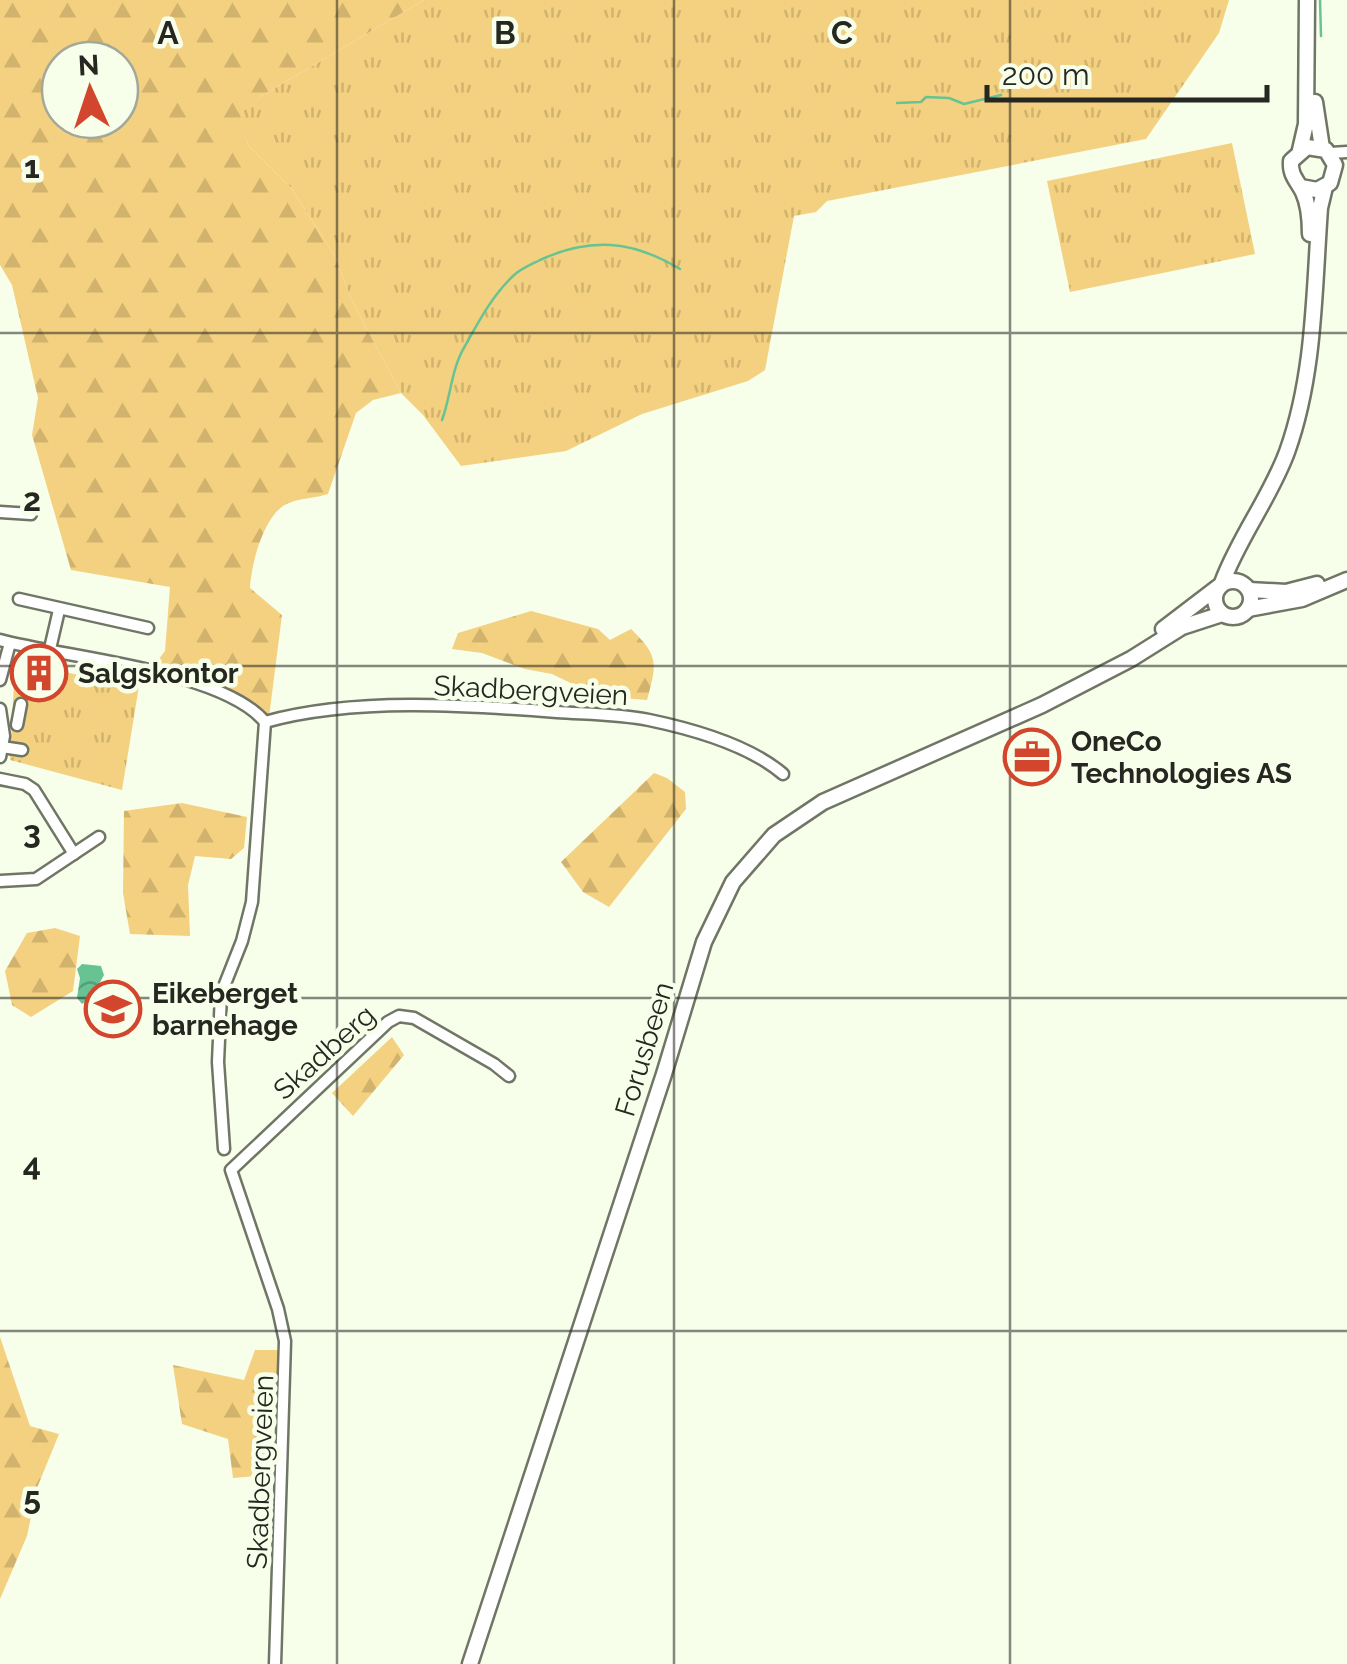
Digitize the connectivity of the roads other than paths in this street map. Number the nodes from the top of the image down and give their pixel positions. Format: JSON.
{"nodes":[{"id":1,"x":1307,"y":3,"type":"edge"},
{"id":2,"x":1300,"y":150,"type":"junction"},
{"id":3,"x":1326,"y":151,"type":"junction"},
{"id":4,"x":1347,"y":152,"type":"edge"},
{"id":5,"x":1341,"y":168,"type":"edge"},
{"id":6,"x":1301,"y":187,"type":"junction"},
{"id":7,"x":1325,"y":188,"type":"junction"},
{"id":8,"x":1313,"y":306,"type":"junction"},
{"id":9,"x":0,"y":512,"type":"edge"},
{"id":10,"x":30,"y":514,"type":"dead end"},
{"id":11,"x":1244,"y":540,"type":"junction"},
{"id":12,"x":1347,"y":570,"type":"edge"},
{"id":13,"x":1347,"y":580,"type":"edge"},
{"id":14,"x":1220,"y":585,"type":"junction"},
{"id":15,"x":1246,"y":587,"type":"junction"},
{"id":16,"x":19,"y":599,"type":"dead end"},
{"id":17,"x":1248,"y":609,"type":"junction"},
{"id":18,"x":59,"y":610,"type":"junction"},
{"id":19,"x":1222,"y":614,"type":"junction"},
{"id":20,"x":148,"y":628,"type":"dead end"},
{"id":21,"x":5,"y":642,"type":"edge"},
{"id":22,"x":49,"y":653,"type":"junction"},
{"id":23,"x":1122,"y":662,"type":"junction"},
{"id":24,"x":0,"y":680,"type":"edge"},
{"id":25,"x":21,"y":704,"type":"dead end"},
{"id":26,"x":0,"y":709,"type":"edge"},
{"id":27,"x":266,"y":722,"type":"junction"},
{"id":28,"x":17,"y":725,"type":"dead end"},
{"id":29,"x":22,"y":750,"type":"dead end"},
{"id":30,"x":1,"y":752,"type":"edge"},
{"id":31,"x":783,"y":774,"type":"dead end"},
{"id":32,"x":0,"y":779,"type":"edge"},
{"id":33,"x":99,"y":837,"type":"dead end"},
{"id":34,"x":74,"y":854,"type":"junction"},
{"id":35,"x":0,"y":880,"type":"edge"},
{"id":36,"x":509,"y":1076,"type":"dead end"},
{"id":37,"x":224,"y":1150,"type":"dead end"},
{"id":38,"x":231,"y":1170,"type":"joint"},
{"id":39,"x":275,"y":1664,"type":"edge"},
{"id":40,"x":470,"y":1664,"type":"edge"}],
"edges":[{"from":1,"to":2,"type":"main road"},
{"from":1,"to":3,"type":"main road"},
{"from":2,"to":3,"type":"main road"},
{"from":2,"to":6,"type":"main road"},
{"from":3,"to":4,"type":"street"},
{"from":3,"to":5,"type":"main road"},
{"from":5,"to":7,"type":"main road"},
{"from":6,"to":7,"type":"main road"},
{"from":6,"to":8,"type":"main road","name":"Forusbeen"},
{"from":7,"to":8,"type":"main road","name":"Forusbeen"},
{"from":8,"to":11,"type":"main road","name":"Forusbeen"},
{"from":9,"to":10,"type":"street"},
{"from":11,"to":14,"type":"main road","name":"Forusbeen"},
{"from":11,"to":15,"type":"main road","name":"Forusbeen"},
{"from":12,"to":15,"type":"main road"},
{"from":13,"to":17,"type":"main road"},
{"from":14,"to":15,"type":"main road"},
{"from":14,"to":19,"type":"main road"},
{"from":14,"to":23,"type":"main road","name":"Forusbeen"},
{"from":15,"to":17,"type":"main road"},
{"from":16,"to":18,"type":"street"},
{"from":17,"to":19,"type":"main road"},
{"from":18,"to":20,"type":"street"},
{"from":18,"to":22,"type":"street"},
{"from":19,"to":23,"type":"main road","name":"Forusbeen"},
{"from":21,"to":22,"type":"street"},
{"from":21,"to":24,"type":"street"},
{"from":22,"to":27,"type":"street"},
{"from":23,"to":40,"type":"main road","name":"Forusbeen"},
{"from":25,"to":28,"type":"street"},
{"from":26,"to":30,"type":"street"},
{"from":27,"to":31,"type":"street","name":"Skadbergveien"},
{"from":27,"to":37,"type":"street"},
{"from":29,"to":30,"type":"street"},
{"from":32,"to":34,"type":"street"},
{"from":33,"to":34,"type":"street"},
{"from":34,"to":35,"type":"street"},
{"from":36,"to":38,"type":"street","name":"Skadberg"},
{"from":38,"to":39,"type":"street","name":"Skadbergveien"}]}
